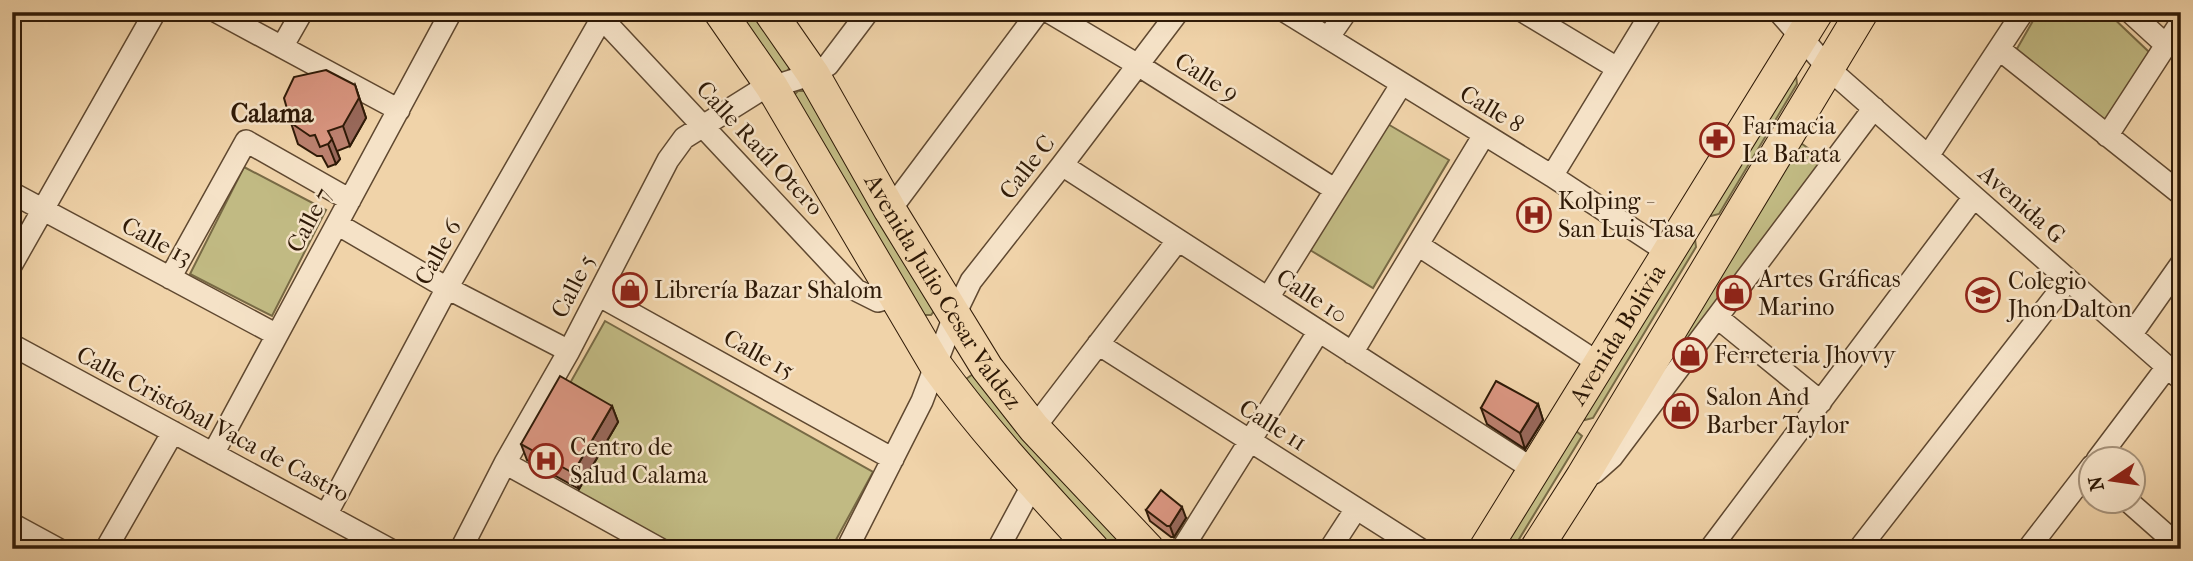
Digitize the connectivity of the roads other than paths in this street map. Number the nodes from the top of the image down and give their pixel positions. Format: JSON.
{"nodes":[{"id":1,"x":155,"y":12,"type":"edge"},
{"id":2,"x":217,"y":12,"type":"edge"},
{"id":3,"x":302,"y":12,"type":"edge"},
{"id":4,"x":451,"y":12,"type":"edge"},
{"id":5,"x":720,"y":12,"type":"edge"},
{"id":6,"x":770,"y":12,"type":"edge"},
{"id":7,"x":868,"y":12,"type":"edge"},
{"id":8,"x":1038,"y":12,"type":"edge"},
{"id":9,"x":1049,"y":12,"type":"edge"},
{"id":10,"x":1178,"y":12,"type":"edge"},
{"id":11,"x":1286,"y":12,"type":"edge"},
{"id":12,"x":1346,"y":12,"type":"edge"},
{"id":13,"x":1524,"y":12,"type":"edge"},
{"id":14,"x":1652,"y":12,"type":"edge"},
{"id":15,"x":1779,"y":12,"type":"edge"},
{"id":16,"x":1862,"y":12,"type":"edge"},
{"id":17,"x":2023,"y":12,"type":"edge"},
{"id":18,"x":2130,"y":12,"type":"edge"},
{"id":19,"x":599,"y":15,"type":"edge"},
{"id":20,"x":2181,"y":22,"type":"edge"},
{"id":21,"x":1809,"y":25,"type":"edge"},
{"id":22,"x":1328,"y":38,"type":"junction"},
{"id":23,"x":2166,"y":45,"type":"junction"},
{"id":24,"x":282,"y":47,"type":"junction"},
{"id":25,"x":1999,"y":50,"type":"junction"},
{"id":26,"x":1138,"y":65,"type":"junction"},
{"id":27,"x":1617,"y":68,"type":"junction"},
{"id":28,"x":1829,"y":69,"type":"junction"},
{"id":29,"x":813,"y":74,"type":"junction"},
{"id":30,"x":1401,"y":85,"type":"junction"},
{"id":31,"x":772,"y":87,"type":"junction"},
{"id":32,"x":1874,"y":108,"type":"junction"},
{"id":33,"x":398,"y":110,"type":"junction"},
{"id":34,"x":702,"y":125,"type":"junction"},
{"id":35,"x":1484,"y":135,"type":"junction"},
{"id":36,"x":2107,"y":136,"type":"junction"},
{"id":37,"x":1928,"y":156,"type":"junction"},
{"id":38,"x":1062,"y":165,"type":"junction"},
{"id":39,"x":1552,"y":176,"type":"junction"},
{"id":40,"x":1334,"y":189,"type":"junction"},
{"id":41,"x":12,"y":193,"type":"edge"},
{"id":42,"x":2181,"y":194,"type":"edge"},
{"id":43,"x":1974,"y":197,"type":"junction"},
{"id":44,"x":350,"y":200,"type":"junction"},
{"id":45,"x":41,"y":209,"type":"junction"},
{"id":46,"x":890,"y":210,"type":"junction"},
{"id":47,"x":337,"y":224,"type":"junction"},
{"id":48,"x":1178,"y":240,"type":"junction"},
{"id":49,"x":1418,"y":245,"type":"junction"},
{"id":50,"x":1669,"y":253,"type":"junction"},
{"id":51,"x":12,"y":264,"type":"edge"},
{"id":52,"x":2181,"y":264,"type":"edge"},
{"id":53,"x":170,"y":278,"type":"junction"},
{"id":54,"x":2068,"y":280,"type":"junction"},
{"id":55,"x":447,"y":288,"type":"junction"},
{"id":56,"x":598,"y":295,"type":"junction"},
{"id":57,"x":895,"y":296,"type":"junction"},
{"id":58,"x":1268,"y":298,"type":"junction"},
{"id":59,"x":955,"y":314,"type":"junction"},
{"id":60,"x":1718,"y":318,"type":"junction"},
{"id":61,"x":1319,"y":331,"type":"junction"},
{"id":62,"x":277,"y":335,"type":"junction"},
{"id":63,"x":2131,"y":335,"type":"junction"},
{"id":64,"x":1098,"y":344,"type":"junction"},
{"id":65,"x":12,"y":345,"type":"edge"},
{"id":66,"x":569,"y":351,"type":"junction"},
{"id":67,"x":1352,"y":353,"type":"junction"},
{"id":68,"x":935,"y":364,"type":"junction"},
{"id":69,"x":1600,"y":364,"type":"junction"},
{"id":70,"x":2174,"y":373,"type":"edge"},
{"id":71,"x":1821,"y":402,"type":"junction"},
{"id":72,"x":1034,"y":428,"type":"junction"},
{"id":73,"x":173,"y":432,"type":"junction"},
{"id":74,"x":1248,"y":441,"type":"junction"},
{"id":75,"x":2109,"y":446,"type":"edge"},
{"id":76,"x":213,"y":454,"type":"junction"},
{"id":77,"x":894,"y":459,"type":"junction"},
{"id":78,"x":505,"y":464,"type":"junction"},
{"id":79,"x":1534,"y":470,"type":"junction"},
{"id":80,"x":1582,"y":477,"type":"junction"},
{"id":81,"x":1033,"y":484,"type":"junction"},
{"id":82,"x":2078,"y":484,"type":"edge"},
{"id":83,"x":1356,"y":509,"type":"junction"},
{"id":84,"x":326,"y":514,"type":"junction"},
{"id":85,"x":2145,"y":516,"type":"edge"},
{"id":86,"x":12,"y":524,"type":"edge"},
{"id":87,"x":1716,"y":547,"type":"edge"},
{"id":88,"x":2181,"y":548,"type":"edge"},
{"id":89,"x":58,"y":549,"type":"edge"},
{"id":90,"x":106,"y":549,"type":"edge"},
{"id":91,"x":389,"y":549,"type":"edge"},
{"id":92,"x":461,"y":549,"type":"edge"},
{"id":93,"x":660,"y":549,"type":"edge"},
{"id":94,"x":847,"y":549,"type":"edge"},
{"id":95,"x":998,"y":549,"type":"edge"},
{"id":96,"x":1093,"y":549,"type":"edge"},
{"id":97,"x":1148,"y":549,"type":"edge"},
{"id":98,"x":1182,"y":549,"type":"edge"},
{"id":99,"x":1330,"y":549,"type":"edge"},
{"id":100,"x":1420,"y":549,"type":"edge"},
{"id":101,"x":1485,"y":549,"type":"edge"},
{"id":102,"x":1536,"y":549,"type":"edge"},
{"id":103,"x":1859,"y":549,"type":"edge"},
{"id":104,"x":2028,"y":549,"type":"edge"}],
"edges":[{"from":1,"to":45,"type":"street"},
{"from":2,"to":24,"type":"street"},
{"from":3,"to":24,"type":"street"},
{"from":4,"to":33,"type":"street","name":"Calle 7"},
{"from":5,"to":31,"type":"main road","name":"Avenida Julio Cesar Valdez"},
{"from":6,"to":29,"type":"main road","name":"Avenida Julio Cesar Valdez"},
{"from":7,"to":29,"type":"street"},
{"from":8,"to":46,"type":"street"},
{"from":9,"to":26,"type":"street","name":"Calle 9"},
{"from":10,"to":26,"type":"street","name":"Calle C"},
{"from":11,"to":22,"type":"street","name":"Calle 8"},
{"from":12,"to":22,"type":"street"},
{"from":13,"to":27,"type":"street"},
{"from":14,"to":27,"type":"street"},
{"from":15,"to":21,"type":"street"},
{"from":16,"to":28,"type":"main road","name":"Avenida Bolivia"},
{"from":17,"to":25,"type":"street"},
{"from":18,"to":23,"type":"street"},
{"from":19,"to":34,"type":"street","name":"Calle Raúl Otero"},
{"from":19,"to":55,"type":"street","name":"Calle 6"},
{"from":20,"to":23,"type":"street"},
{"from":21,"to":28,"type":"street","name":"Avenida G"},
{"from":21,"to":50,"type":"main road","name":"Avenida Bolivia"},
{"from":22,"to":30,"type":"street","name":"Calle 8"},
{"from":23,"to":36,"type":"street"},
{"from":24,"to":33,"type":"street"},
{"from":25,"to":36,"type":"street"},
{"from":25,"to":37,"type":"street"},
{"from":26,"to":38,"type":"street","name":"Calle C"},
{"from":26,"to":40,"type":"street","name":"Calle 9"},
{"from":27,"to":39,"type":"street"},
{"from":28,"to":32,"type":"street","name":"Avenida G"},
{"from":28,"to":80,"type":"main road","name":"Avenida Bolivia"},
{"from":29,"to":31,"type":"street","name":"Calle 5"},
{"from":29,"to":46,"type":"main road","name":"Avenida Julio Cesar Valdez"},
{"from":30,"to":35,"type":"street","name":"Calle 8"},
{"from":30,"to":40,"type":"street"},
{"from":31,"to":34,"type":"street","name":"Calle 5"},
{"from":31,"to":57,"type":"main road","name":"Avenida Julio Cesar Valdez"},
{"from":32,"to":37,"type":"street","name":"Avenida G"},
{"from":32,"to":60,"type":"street"},
{"from":33,"to":44,"type":"street","name":"Calle 7"},
{"from":34,"to":56,"type":"street","name":"Calle 5"},
{"from":34,"to":57,"type":"street","name":"Calle Raúl Otero"},
{"from":35,"to":39,"type":"street","name":"Calle 8"},
{"from":35,"to":49,"type":"street"},
{"from":36,"to":42,"type":"street"},
{"from":37,"to":43,"type":"street","name":"Avenida G"},
{"from":38,"to":48,"type":"street","name":"Calle 10"},
{"from":38,"to":59,"type":"street","name":"Calle C"},
{"from":39,"to":50,"type":"street","name":"Calle 8"},
{"from":40,"to":58,"type":"street"},
{"from":41,"to":45,"type":"street","name":"Calle 13"},
{"from":43,"to":54,"type":"street","name":"Avenida G"},
{"from":43,"to":71,"type":"street"},
{"from":44,"to":47,"type":"street","name":"Calle 7"},
{"from":44,"to":53,"type":"street"},
{"from":45,"to":51,"type":"street"},
{"from":45,"to":53,"type":"street","name":"Calle 13"},
{"from":46,"to":59,"type":"main road","name":"Avenida Julio Cesar Valdez"},
{"from":47,"to":55,"type":"street"},
{"from":47,"to":62,"type":"street","name":"Calle 7"},
{"from":48,"to":58,"type":"street","name":"Calle 10"},
{"from":48,"to":64,"type":"street"},
{"from":49,"to":67,"type":"street"},
{"from":49,"to":69,"type":"street"},
{"from":50,"to":69,"type":"main road","name":"Avenida Bolivia"},
{"from":52,"to":63,"type":"street"},
{"from":53,"to":62,"type":"street","name":"Calle 13"},
{"from":54,"to":63,"type":"street","name":"Avenida G"},
{"from":54,"to":103,"type":"street"},
{"from":55,"to":66,"type":"street"},
{"from":55,"to":84,"type":"street","name":"Calle 6"},
{"from":56,"to":66,"type":"street","name":"Calle 5"},
{"from":56,"to":77,"type":"street","name":"Calle 15"},
{"from":57,"to":68,"type":"main road","name":"Avenida Julio Cesar Valdez"},
{"from":58,"to":61,"type":"street","name":"Calle 10"},
{"from":59,"to":68,"type":"street","name":"Calle C"},
{"from":59,"to":72,"type":"main road","name":"Avenida Julio Cesar Valdez"},
{"from":60,"to":71,"type":"street"},
{"from":60,"to":80,"type":"street"},
{"from":61,"to":67,"type":"street","name":"Calle 10"},
{"from":61,"to":74,"type":"street"},
{"from":62,"to":76,"type":"street","name":"Calle 7"},
{"from":63,"to":70,"type":"street","name":"Avenida G"},
{"from":64,"to":72,"type":"street"},
{"from":64,"to":74,"type":"street","name":"Calle 11"},
{"from":65,"to":73,"type":"street","name":"Calle Cristóbal Vaca de Castro"},
{"from":66,"to":78,"type":"street","name":"Calle 5"},
{"from":67,"to":79,"type":"street","name":"Calle 10"},
{"from":68,"to":77,"type":"street","name":"Calle C"},
{"from":68,"to":81,"type":"main road","name":"Avenida Julio Cesar Valdez"},
{"from":69,"to":79,"type":"main road","name":"Avenida Bolivia"},
{"from":70,"to":75,"type":"street"},
{"from":71,"to":87,"type":"street"},
{"from":72,"to":97,"type":"main road","name":"Avenida Julio Cesar Valdez"},
{"from":73,"to":76,"type":"street","name":"Calle Cristóbal Vaca de Castro"},
{"from":73,"to":90,"type":"street"},
{"from":74,"to":83,"type":"street","name":"Calle 11"},
{"from":74,"to":98,"type":"street"},
{"from":76,"to":84,"type":"street","name":"Calle Cristóbal Vaca de Castro"},
{"from":77,"to":94,"type":"street","name":"Calle C"},
{"from":78,"to":92,"type":"street","name":"Calle 5"},
{"from":78,"to":93,"type":"street"},
{"from":79,"to":101,"type":"main road","name":"Avenida Bolivia"},
{"from":80,"to":102,"type":"main road","name":"Avenida Bolivia"},
{"from":81,"to":95,"type":"street"},
{"from":81,"to":96,"type":"main road","name":"Avenida Julio Cesar Valdez"},
{"from":82,"to":104,"type":"street"},
{"from":83,"to":99,"type":"street"},
{"from":83,"to":100,"type":"street","name":"Calle 11"},
{"from":84,"to":91,"type":"street","name":"Calle Cristóbal Vaca de Castro"},
{"from":85,"to":88,"type":"street"},
{"from":86,"to":89,"type":"street"}]}
